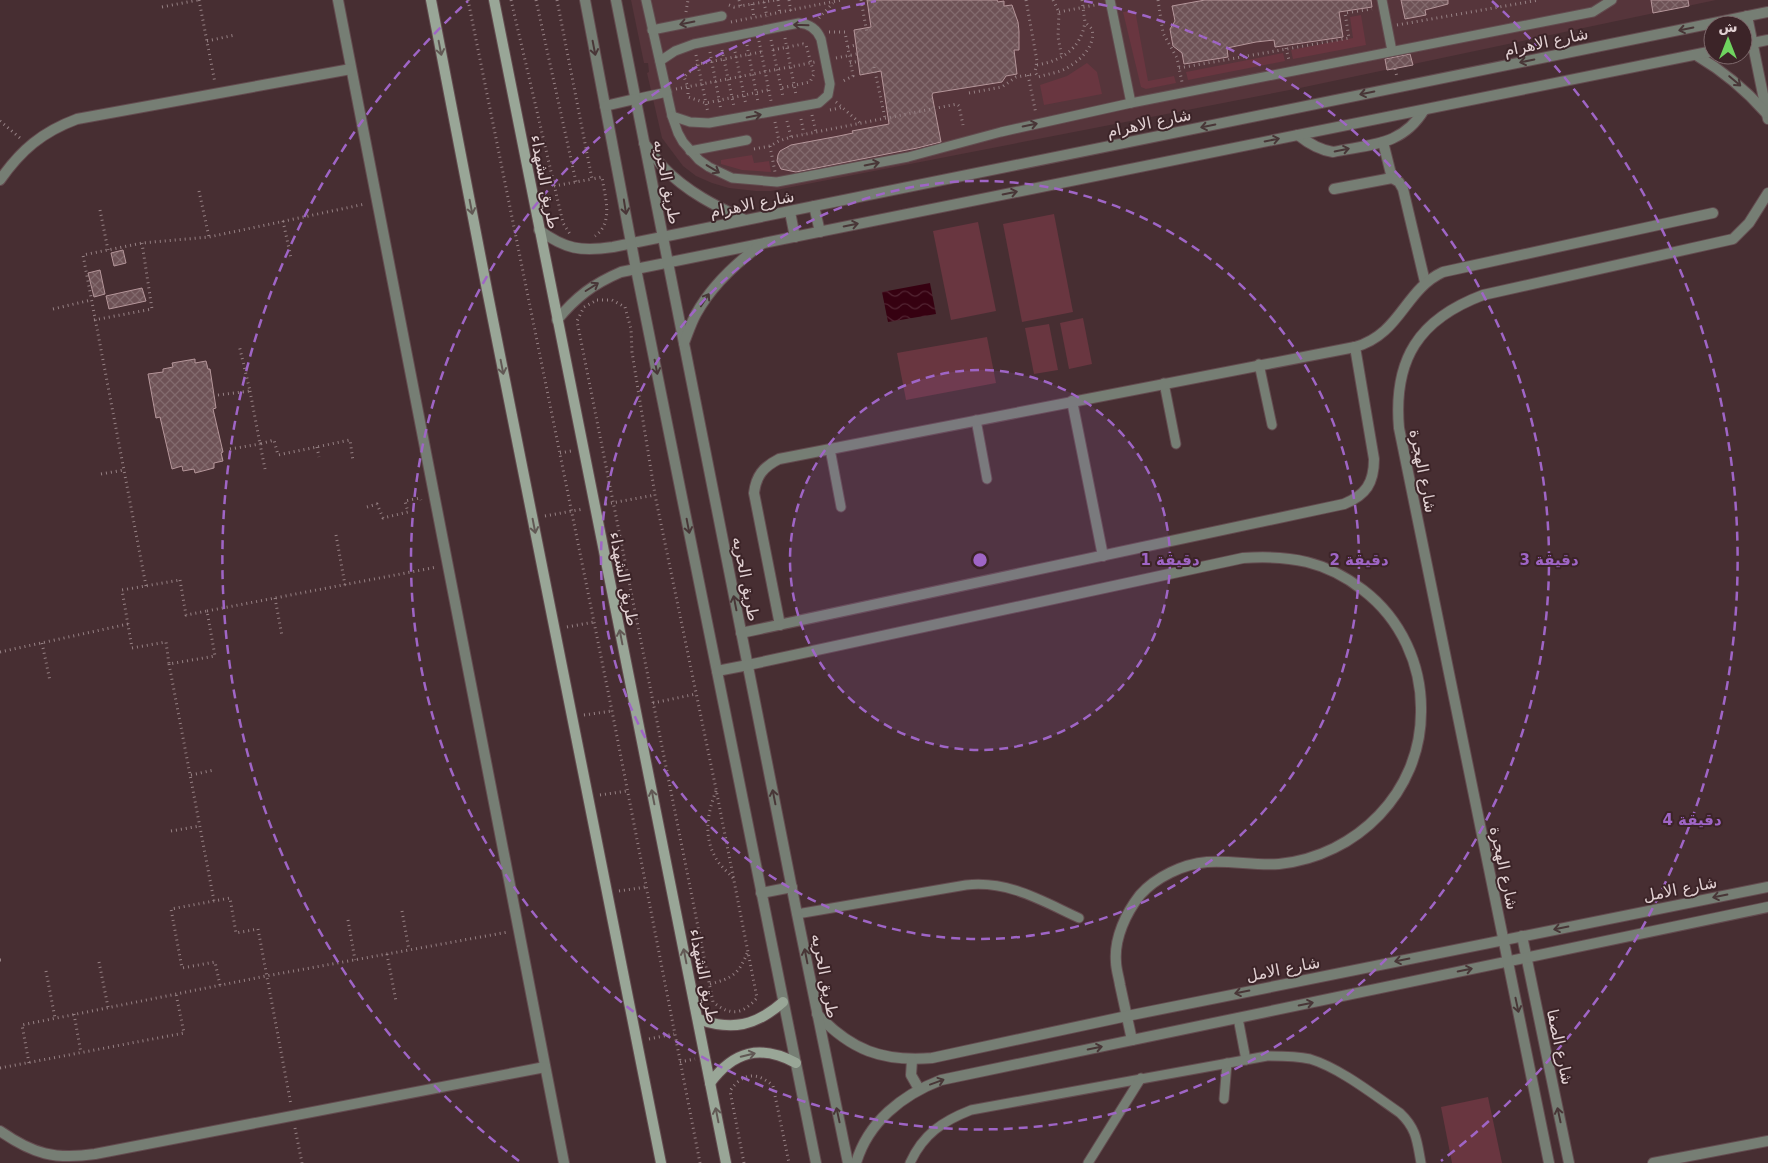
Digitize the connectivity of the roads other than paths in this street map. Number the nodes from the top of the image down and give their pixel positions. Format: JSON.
{"nodes":[{"id":1,"x":338,"y":0,"type":"edge"},
{"id":2,"x":431,"y":0,"type":"edge"},
{"id":3,"x":494,"y":0,"type":"edge"},
{"id":4,"x":585,"y":0,"type":"edge"},
{"id":5,"x":616,"y":0,"type":"edge"},
{"id":6,"x":646,"y":0,"type":"edge"},
{"id":7,"x":1110,"y":0,"type":"edge"},
{"id":8,"x":1612,"y":0,"type":"edge"},
{"id":9,"x":1382,"y":3,"type":"edge"},
{"id":10,"x":1768,"y":12,"type":"edge"},
{"id":11,"x":1752,"y":15,"type":"edge"},
{"id":12,"x":722,"y":16,"type":"dead end"},
{"id":13,"x":1703,"y":25,"type":"edge"},
{"id":14,"x":652,"y":30,"type":"junction"},
{"id":15,"x":1768,"y":40,"type":"edge"},
{"id":16,"x":1753,"y":43,"type":"edge"},
{"id":17,"x":1392,"y":51,"type":"junction"},
{"id":18,"x":1703,"y":53,"type":"edge"},
{"id":19,"x":1696,"y":55,"type":"junction"},
{"id":20,"x":660,"y":61,"type":"junction"},
{"id":21,"x":1753,"y":62,"type":"edge"},
{"id":22,"x":351,"y":69,"type":"junction"},
{"id":23,"x":667,"y":92,"type":"junction"},
{"id":24,"x":635,"y":99,"type":"junction"},
{"id":25,"x":1130,"y":103,"type":"junction"},
{"id":26,"x":605,"y":106,"type":"junction"},
{"id":27,"x":1424,"y":110,"type":"junction"},
{"id":28,"x":672,"y":116,"type":"junction"},
{"id":29,"x":1768,"y":117,"type":"edge"},
{"id":30,"x":1298,"y":135,"type":"junction"},
{"id":31,"x":747,"y":140,"type":"dead end"},
{"id":32,"x":1383,"y":142,"type":"junction"},
{"id":33,"x":643,"y":143,"type":"junction"},
{"id":34,"x":690,"y":151,"type":"junction"},
{"id":35,"x":1392,"y":178,"type":"junction"},
{"id":36,"x":0,"y":180,"type":"edge"},
{"id":37,"x":1334,"y":189,"type":"dead end"},
{"id":38,"x":1768,"y":193,"type":"edge"},
{"id":39,"x":814,"y":206,"type":"junction"},
{"id":40,"x":790,"y":212,"type":"junction"},
{"id":41,"x":1713,"y":213,"type":"dead end"},
{"id":42,"x":746,"y":220,"type":"junction"},
{"id":43,"x":539,"y":230,"type":"junction"},
{"id":44,"x":820,"y":232,"type":"junction"},
{"id":45,"x":662,"y":237,"type":"junction"},
{"id":46,"x":796,"y":237,"type":"junction"},
{"id":47,"x":631,"y":243,"type":"junction"},
{"id":48,"x":762,"y":244,"type":"junction"},
{"id":49,"x":667,"y":262,"type":"junction"},
{"id":50,"x":636,"y":269,"type":"junction"},
{"id":51,"x":1425,"y":282,"type":"junction"},
{"id":52,"x":557,"y":320,"type":"junction"},
{"id":53,"x":684,"y":344,"type":"junction"},
{"id":54,"x":1355,"y":347,"type":"junction"},
{"id":55,"x":1259,"y":364,"type":"junction"},
{"id":56,"x":1164,"y":383,"type":"junction"},
{"id":57,"x":1072,"y":401,"type":"junction"},
{"id":58,"x":976,"y":420,"type":"junction"},
{"id":59,"x":1272,"y":425,"type":"dead end"},
{"id":60,"x":1176,"y":444,"type":"dead end"},
{"id":61,"x":830,"y":449,"type":"junction"},
{"id":62,"x":987,"y":479,"type":"dead end"},
{"id":63,"x":841,"y":507,"type":"dead end"},
{"id":64,"x":1103,"y":556,"type":"junction"},
{"id":65,"x":780,"y":625,"type":"junction"},
{"id":66,"x":741,"y":634,"type":"junction"},
{"id":67,"x":748,"y":665,"type":"junction"},
{"id":68,"x":717,"y":671,"type":"junction"},
{"id":69,"x":792,"y":887,"type":"junction"},
{"id":70,"x":1768,"y":887,"type":"edge"},
{"id":71,"x":761,"y":893,"type":"junction"},
{"id":72,"x":1768,"y":907,"type":"edge"},
{"id":73,"x":797,"y":914,"type":"junction"},
{"id":74,"x":1079,"y":918,"type":"dead end"},
{"id":75,"x":1522,"y":936,"type":"junction"},
{"id":76,"x":1503,"y":940,"type":"junction"},
{"id":77,"x":1527,"y":957,"type":"junction"},
{"id":78,"x":1508,"y":961,"type":"junction"},
{"id":79,"x":783,"y":1002,"type":"junction"},
{"id":80,"x":817,"y":1014,"type":"junction"},
{"id":81,"x":1127,"y":1016,"type":"junction"},
{"id":82,"x":1238,"y":1018,"type":"junction"},
{"id":83,"x":698,"y":1019,"type":"junction"},
{"id":84,"x":1132,"y":1040,"type":"junction"},
{"id":85,"x":912,"y":1060,"type":"junction"},
{"id":86,"x":1246,"y":1060,"type":"junction"},
{"id":87,"x":796,"y":1063,"type":"junction"},
{"id":88,"x":1227,"y":1063,"type":"junction"},
{"id":89,"x":545,"y":1068,"type":"junction"},
{"id":90,"x":1141,"y":1078,"type":"junction"},
{"id":91,"x":710,"y":1083,"type":"junction"},
{"id":92,"x":920,"y":1088,"type":"junction"},
{"id":93,"x":1224,"y":1099,"type":"dead end"},
{"id":94,"x":0,"y":1131,"type":"edge"},
{"id":95,"x":1768,"y":1141,"type":"edge"},
{"id":96,"x":1674,"y":1161,"type":"edge"},
{"id":97,"x":564,"y":1163,"type":"edge"},
{"id":98,"x":661,"y":1163,"type":"edge"},
{"id":99,"x":726,"y":1163,"type":"edge"},
{"id":100,"x":816,"y":1163,"type":"edge"},
{"id":101,"x":848,"y":1163,"type":"edge"},
{"id":102,"x":856,"y":1163,"type":"edge"},
{"id":103,"x":910,"y":1163,"type":"edge"},
{"id":104,"x":1088,"y":1163,"type":"edge"},
{"id":105,"x":1421,"y":1163,"type":"edge"},
{"id":106,"x":1549,"y":1163,"type":"edge"},
{"id":107,"x":1569,"y":1163,"type":"edge"},
{"id":108,"x":1653,"y":1163,"type":"edge"}],
"edges":[{"from":1,"to":22,"type":"street"},
{"from":2,"to":98,"type":"main road","one_way":true},
{"from":3,"to":43,"type":"main road","name":"طريق الشهداء"},
{"from":4,"to":26,"type":"street","one_way":true},
{"from":5,"to":24,"type":"street","name":"طريق الحريه"},
{"from":6,"to":14,"type":"lane"},
{"from":7,"to":25,"type":"lane"},
{"from":8,"to":17,"type":"lane"},
{"from":9,"to":17,"type":"lane"},
{"from":10,"to":11,"type":"street","name":"شارع الاهرام"},
{"from":12,"to":14,"type":"lane","one_way":true},
{"from":13,"to":39,"type":"street","name":"شارع الاهرام","one_way":true},
{"from":14,"to":20,"type":"lane"},
{"from":15,"to":16,"type":"street"},
{"from":17,"to":25,"type":"lane"},
{"from":18,"to":19,"type":"street"},
{"from":19,"to":27,"type":"street"},
{"from":19,"to":29,"type":"street","one_way":true},
{"from":20,"to":23,"type":"lane"},
{"from":28,"to":20,"type":"lane","one_way":true},
{"from":21,"to":29,"type":"street"},
{"from":22,"to":36,"type":"street"},
{"from":22,"to":89,"type":"street"},
{"from":23,"to":24,"type":"lane"},
{"from":23,"to":28,"type":"lane"},
{"from":24,"to":26,"type":"street"},
{"from":24,"to":33,"type":"street","name":"طريق الحريه"},
{"from":34,"to":25,"type":"lane","one_way":true},
{"from":26,"to":47,"type":"street","one_way":true},
{"from":27,"to":30,"type":"street"},
{"from":27,"to":32,"type":"street"},
{"from":28,"to":34,"type":"lane"},
{"from":30,"to":32,"type":"street","one_way":true},
{"from":44,"to":30,"type":"street","one_way":true},
{"from":31,"to":34,"type":"lane"},
{"from":32,"to":35,"type":"street"},
{"from":33,"to":42,"type":"street"},
{"from":33,"to":45,"type":"street","name":"طريق الحريه"},
{"from":35,"to":37,"type":"street"},
{"from":35,"to":51,"type":"street"},
{"from":38,"to":76,"type":"street","name":"شارع الهجرة"},
{"from":39,"to":40,"type":"street","name":"شارع الاهرام"},
{"from":39,"to":44,"type":"street"},
{"from":40,"to":42,"type":"street","name":"شارع الاهرام"},
{"from":40,"to":46,"type":"street"},
{"from":41,"to":51,"type":"street"},
{"from":42,"to":45,"type":"street","name":"شارع الاهرام"},
{"from":43,"to":47,"type":"street","name":"شارع الاهرام"},
{"from":43,"to":52,"type":"main road","name":"طريق الشهداء"},
{"from":44,"to":46,"type":"street"},
{"from":45,"to":47,"type":"street","name":"شارع الاهرام"},
{"from":45,"to":49,"type":"street","name":"طريق الحريه"},
{"from":46,"to":48,"type":"street"},
{"from":47,"to":50,"type":"street"},
{"from":48,"to":49,"type":"street"},
{"from":53,"to":48,"type":"street","one_way":true},
{"from":49,"to":50,"type":"street"},
{"from":49,"to":53,"type":"street","name":"طريق الحريه"},
{"from":52,"to":50,"type":"street","one_way":true},
{"from":50,"to":68,"type":"street","one_way":true},
{"from":51,"to":54,"type":"street"},
{"from":83,"to":52,"type":"main road","name":"طريق الشهداء","one_way":true},
{"from":66,"to":53,"type":"street","name":"طريق الحريه","one_way":true},
{"from":54,"to":55,"type":"street"},
{"from":54,"to":64,"type":"street"},
{"from":55,"to":56,"type":"street"},
{"from":55,"to":59,"type":"lane"},
{"from":56,"to":57,"type":"street"},
{"from":56,"to":60,"type":"lane"},
{"from":57,"to":58,"type":"street"},
{"from":57,"to":64,"type":"street"},
{"from":58,"to":61,"type":"street"},
{"from":58,"to":62,"type":"lane"},
{"from":61,"to":63,"type":"lane"},
{"from":61,"to":65,"type":"street"},
{"from":64,"to":65,"type":"street"},
{"from":65,"to":66,"type":"street"},
{"from":66,"to":67,"type":"street","name":"طريق الحريه"},
{"from":67,"to":68,"type":"street"},
{"from":69,"to":67,"type":"street","name":"طريق الحريه","one_way":true},
{"from":67,"to":81,"type":"street"},
{"from":68,"to":71,"type":"street"},
{"from":69,"to":71,"type":"street"},
{"from":69,"to":73,"type":"street","name":"طريق الحريه"},
{"from":70,"to":75,"type":"street","name":"شارع الامل","one_way":true},
{"from":71,"to":79,"type":"street"},
{"from":72,"to":77,"type":"street"},
{"from":73,"to":74,"type":"lane"},
{"from":80,"to":73,"type":"street","name":"طريق الحريه","one_way":true},
{"from":75,"to":76,"type":"street","name":"شارع الامل"},
{"from":75,"to":77,"type":"street","name":"شارع الصفا"},
{"from":76,"to":78,"type":"street","name":"شارع الصفا"},
{"from":76,"to":81,"type":"street","name":"شارع الامل","one_way":true},
{"from":77,"to":78,"type":"street"},
{"from":107,"to":77,"type":"street","name":"شارع الصفا","one_way":true},
{"from":82,"to":78,"type":"street","one_way":true},
{"from":78,"to":106,"type":"street","name":"شارع الصفا","one_way":true},
{"from":79,"to":83,"type":"main road"},
{"from":79,"to":87,"type":"street"},
{"from":80,"to":85,"type":"street","name":"شارع الامل"},
{"from":101,"to":80,"type":"street","name":"طريق الحريه","one_way":true},
{"from":81,"to":84,"type":"street"},
{"from":81,"to":85,"type":"street","name":"شارع الامل"},
{"from":82,"to":84,"type":"street"},
{"from":82,"to":86,"type":"lane"},
{"from":83,"to":91,"type":"main road","name":"طريق الشهداء"},
{"from":92,"to":84,"type":"street","one_way":true},
{"from":85,"to":92,"type":"street"},
{"from":86,"to":88,"type":"lane"},
{"from":86,"to":105,"type":"lane"},
{"from":91,"to":87,"type":"main road","one_way":true},
{"from":87,"to":100,"type":"street"},
{"from":88,"to":90,"type":"lane"},
{"from":88,"to":93,"type":"lane"},
{"from":89,"to":94,"type":"street"},
{"from":89,"to":97,"type":"street"},
{"from":90,"to":103,"type":"lane"},
{"from":90,"to":104,"type":"lane"},
{"from":99,"to":91,"type":"main road","name":"طريق الشهداء","one_way":true},
{"from":92,"to":102,"type":"street"},
{"from":95,"to":96,"type":"street"},
{"from":96,"to":108,"type":"street"}]}
